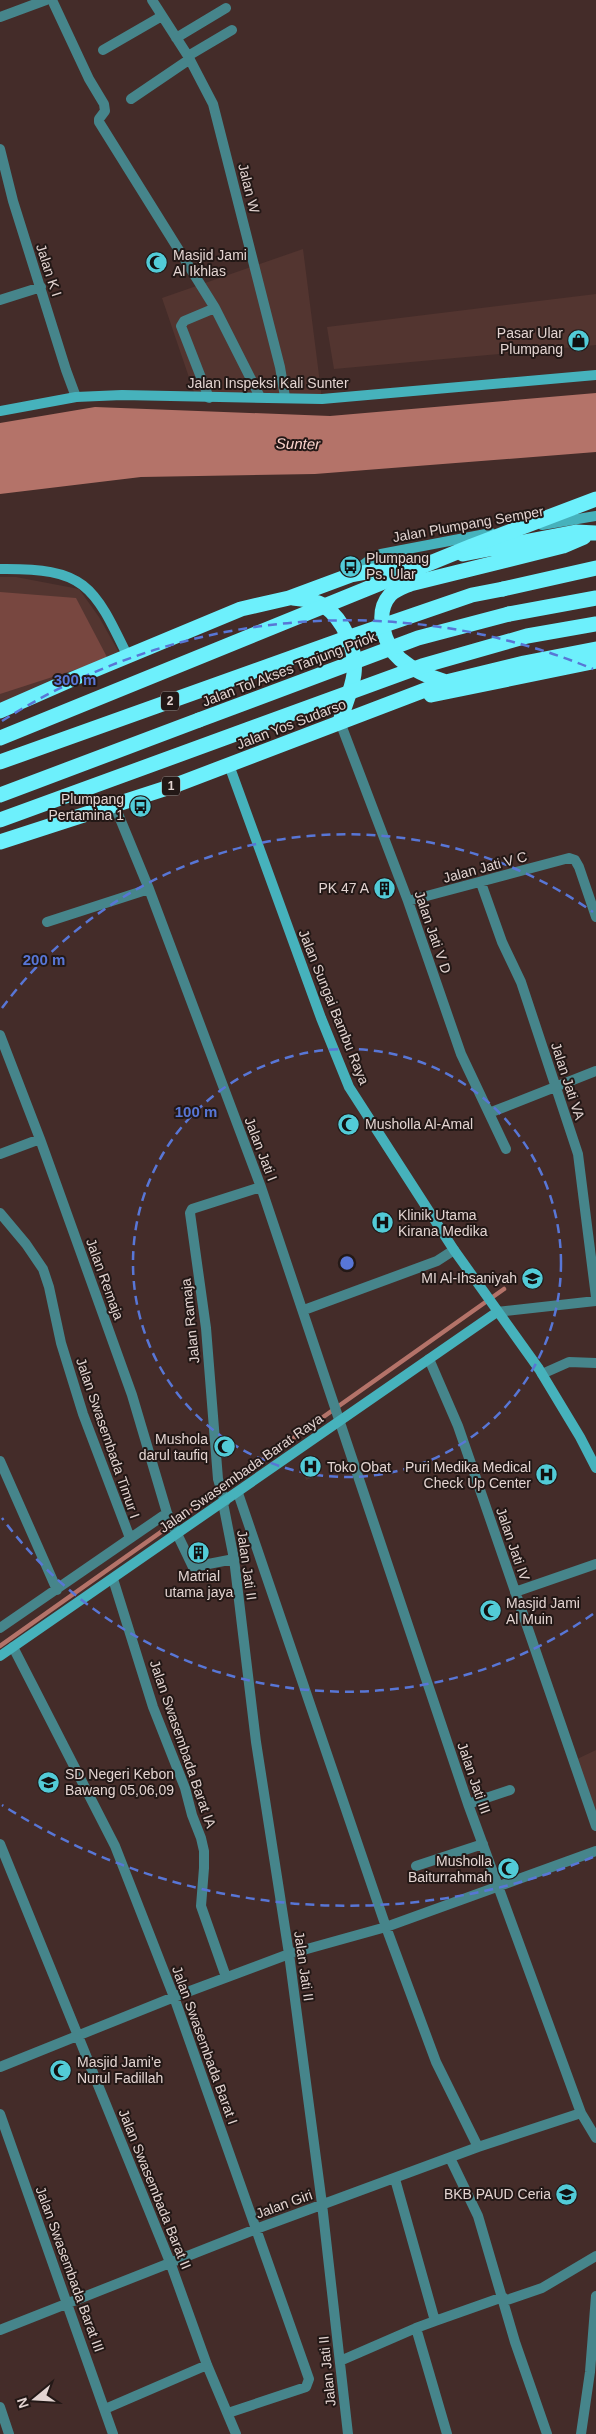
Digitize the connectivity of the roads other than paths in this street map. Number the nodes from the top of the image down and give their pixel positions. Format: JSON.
{"nodes":[{"id":1,"x":46,"y":0,"type":"edge"},
{"id":2,"x":52,"y":0,"type":"edge"},
{"id":3,"x":152,"y":0,"type":"edge"},
{"id":4,"x":226,"y":8,"type":"dead end"},
{"id":5,"x":162,"y":16,"type":"junction"},
{"id":6,"x":0,"y":17,"type":"edge"},
{"id":7,"x":232,"y":30,"type":"dead end"},
{"id":8,"x":176,"y":38,"type":"junction"},
{"id":9,"x":103,"y":50,"type":"dead end"},
{"id":10,"x":189,"y":58,"type":"junction"},
{"id":11,"x":130,"y":99,"type":"dead end"},
{"id":12,"x":0,"y":149,"type":"edge"},
{"id":13,"x":41,"y":287,"type":"junction"},
{"id":14,"x":0,"y":300,"type":"edge"},
{"id":15,"x":215,"y":308,"type":"junction"},
{"id":16,"x":596,"y":375,"type":"edge"},
{"id":17,"x":76,"y":397,"type":"junction"},
{"id":18,"x":260,"y":397,"type":"junction"},
{"id":19,"x":285,"y":397,"type":"junction"},
{"id":20,"x":209,"y":398,"type":"junction"},
{"id":21,"x":0,"y":411,"type":"edge"},
{"id":22,"x":596,"y":499,"type":"edge"},
{"id":23,"x":596,"y":516,"type":"edge"},
{"id":24,"x":594,"y":533,"type":"edge"},
{"id":25,"x":596,"y":568,"type":"edge"},
{"id":26,"x":0,"y":569,"type":"edge"},
{"id":27,"x":350,"y":575,"type":"junction"},
{"id":28,"x":289,"y":598,"type":"junction"},
{"id":29,"x":596,"y":598,"type":"edge"},
{"id":30,"x":596,"y":624,"type":"edge"},
{"id":31,"x":596,"y":649,"type":"edge"},
{"id":32,"x":128,"y":657,"type":"junction"},
{"id":33,"x":596,"y":661,"type":"edge"},
{"id":34,"x":446,"y":682,"type":"junction"},
{"id":35,"x":418,"y":692,"type":"junction"},
{"id":36,"x":0,"y":711,"type":"edge"},
{"id":37,"x":340,"y":722,"type":"junction"},
{"id":38,"x":0,"y":738,"type":"edge"},
{"id":39,"x":0,"y":762,"type":"edge"},
{"id":40,"x":229,"y":765,"type":"junction"},
{"id":41,"x":0,"y":795,"type":"edge"},
{"id":42,"x":114,"y":804,"type":"junction"},
{"id":43,"x":0,"y":820,"type":"edge"},
{"id":44,"x":0,"y":842,"type":"edge"},
{"id":45,"x":481,"y":883,"type":"junction"},
{"id":46,"x":149,"y":889,"type":"junction"},
{"id":47,"x":408,"y":901,"type":"junction"},
{"id":48,"x":596,"y":917,"type":"edge"},
{"id":49,"x":47,"y":922,"type":"dead end"},
{"id":50,"x":1,"y":1040,"type":"edge"},
{"id":51,"x":596,"y":1071,"type":"edge"},
{"id":52,"x":555,"y":1089,"type":"junction"},
{"id":53,"x":488,"y":1113,"type":"junction"},
{"id":54,"x":40,"y":1139,"type":"junction"},
{"id":55,"x":506,"y":1149,"type":"dead end"},
{"id":56,"x":0,"y":1154,"type":"edge"},
{"id":57,"x":261,"y":1187,"type":"junction"},
{"id":58,"x":0,"y":1213,"type":"edge"},
{"id":59,"x":454,"y":1250,"type":"junction"},
{"id":60,"x":596,"y":1294,"type":"edge"},
{"id":61,"x":596,"y":1301,"type":"edge"},
{"id":62,"x":304,"y":1310,"type":"junction"},
{"id":63,"x":497,"y":1310,"type":"junction"},
{"id":64,"x":429,"y":1359,"type":"junction"},
{"id":65,"x":596,"y":1363,"type":"edge"},
{"id":66,"x":542,"y":1374,"type":"junction"},
{"id":67,"x":338,"y":1420,"type":"junction"},
{"id":68,"x":0,"y":1461,"type":"edge"},
{"id":69,"x":596,"y":1468,"type":"edge"},
{"id":70,"x":238,"y":1493,"type":"junction"},
{"id":71,"x":224,"y":1500,"type":"junction"},
{"id":72,"x":172,"y":1524,"type":"junction"},
{"id":73,"x":130,"y":1538,"type":"junction"},
{"id":74,"x":234,"y":1559,"type":"junction"},
{"id":75,"x":596,"y":1564,"type":"edge"},
{"id":76,"x":113,"y":1579,"type":"junction"},
{"id":77,"x":57,"y":1590,"type":"junction"},
{"id":78,"x":515,"y":1592,"type":"junction"},
{"id":79,"x":0,"y":1628,"type":"edge"},
{"id":80,"x":13,"y":1647,"type":"junction"},
{"id":81,"x":0,"y":1656,"type":"edge"},
{"id":82,"x":510,"y":1790,"type":"dead end"},
{"id":83,"x":468,"y":1804,"type":"junction"},
{"id":84,"x":596,"y":1826,"type":"edge"},
{"id":85,"x":0,"y":1844,"type":"edge"},
{"id":86,"x":483,"y":1844,"type":"junction"},
{"id":87,"x":596,"y":1851,"type":"edge"},
{"id":88,"x":416,"y":1866,"type":"dead end"},
{"id":89,"x":498,"y":1886,"type":"junction"},
{"id":90,"x":386,"y":1927,"type":"junction"},
{"id":91,"x":289,"y":1954,"type":"junction"},
{"id":92,"x":226,"y":1977,"type":"junction"},
{"id":93,"x":174,"y":1997,"type":"junction"},
{"id":94,"x":79,"y":2036,"type":"junction"},
{"id":95,"x":0,"y":2067,"type":"edge"},
{"id":96,"x":581,"y":2113,"type":"junction"},
{"id":97,"x":0,"y":2114,"type":"edge"},
{"id":98,"x":596,"y":2138,"type":"edge"},
{"id":99,"x":478,"y":2147,"type":"junction"},
{"id":100,"x":450,"y":2158,"type":"junction"},
{"id":101,"x":395,"y":2179,"type":"junction"},
{"id":102,"x":322,"y":2204,"type":"junction"},
{"id":103,"x":256,"y":2229,"type":"junction"},
{"id":104,"x":596,"y":2256,"type":"edge"},
{"id":105,"x":170,"y":2262,"type":"junction"},
{"id":106,"x":596,"y":2296,"type":"edge"},
{"id":107,"x":503,"y":2299,"type":"junction"},
{"id":108,"x":68,"y":2303,"type":"junction"},
{"id":109,"x":435,"y":2321,"type":"junction"},
{"id":110,"x":416,"y":2328,"type":"junction"},
{"id":111,"x":0,"y":2330,"type":"edge"},
{"id":112,"x":340,"y":2361,"type":"junction"},
{"id":113,"x":206,"y":2366,"type":"junction"},
{"id":114,"x":0,"y":2407,"type":"edge"},
{"id":115,"x":104,"y":2409,"type":"junction"},
{"id":116,"x":228,"y":2413,"type":"junction"},
{"id":117,"x":9,"y":2434,"type":"edge"},
{"id":118,"x":113,"y":2434,"type":"edge"},
{"id":119,"x":236,"y":2434,"type":"edge"},
{"id":120,"x":348,"y":2434,"type":"edge"},
{"id":121,"x":447,"y":2434,"type":"edge"},
{"id":122,"x":547,"y":2434,"type":"edge"},
{"id":123,"x":581,"y":2434,"type":"edge"}],
"edges":[{"from":1,"to":6,"type":"street"},
{"from":2,"to":15,"type":"street"},
{"from":3,"to":5,"type":"street","name":"Jalan W"},
{"from":4,"to":8,"type":"street"},
{"from":5,"to":8,"type":"street","name":"Jalan W"},
{"from":5,"to":9,"type":"street"},
{"from":7,"to":10,"type":"street"},
{"from":8,"to":10,"type":"street","name":"Jalan W"},
{"from":10,"to":11,"type":"street"},
{"from":10,"to":19,"type":"street","name":"Jalan W"},
{"from":12,"to":13,"type":"street","name":"Jalan K I"},
{"from":13,"to":14,"type":"street"},
{"from":13,"to":17,"type":"street","name":"Jalan K I"},
{"from":15,"to":18,"type":"street"},
{"from":15,"to":20,"type":"street"},
{"from":16,"to":19,"type":"street","name":"Jalan Inspeksi Kali Sunter"},
{"from":17,"to":20,"type":"street","name":"Jalan Inspeksi Kali Sunter"},
{"from":17,"to":21,"type":"street","name":"Jalan Inspeksi Kali Sunter"},
{"from":18,"to":19,"type":"street","name":"Jalan Inspeksi Kali Sunter"},
{"from":18,"to":20,"type":"street","name":"Jalan Inspeksi Kali Sunter"},
{"from":22,"to":38,"type":"highway","bridge":true},
{"from":23,"to":27,"type":"street","name":"Jalan Plumpang Semper"},
{"from":24,"to":27,"type":"highway"},
{"from":24,"to":34,"type":"highway"},
{"from":25,"to":39,"type":"highway","name":"Jalan Tol Akses Tanjung Priok","number":"2","bridge":true},
{"from":26,"to":32,"type":"street"},
{"from":27,"to":28,"type":"highway"},
{"from":28,"to":32,"type":"highway"},
{"from":28,"to":37,"type":"highway"},
{"from":29,"to":41,"type":"highway","name":"Jalan Tol Akses Tanjung Priok","number":"2","bridge":true},
{"from":30,"to":43,"type":"highway","bridge":true},
{"from":31,"to":34,"type":"highway","name":"Jalan Yos Sudarso","number":"1"},
{"from":32,"to":36,"type":"highway"},
{"from":33,"to":35,"type":"highway"},
{"from":34,"to":35,"type":"highway","name":"Jalan Yos Sudarso","number":"1"},
{"from":35,"to":37,"type":"highway","name":"Jalan Yos Sudarso","number":"1"},
{"from":37,"to":40,"type":"highway","name":"Jalan Yos Sudarso","number":"1"},
{"from":37,"to":47,"type":"street","name":"Jalan Jati V D"},
{"from":40,"to":42,"type":"highway","name":"Jalan Yos Sudarso","number":"1"},
{"from":40,"to":59,"type":"street","name":"Jalan Sungai Bambu Raya"},
{"from":42,"to":44,"type":"highway","name":"Jalan Yos Sudarso","number":"1"},
{"from":42,"to":46,"type":"street","name":"Jalan Jati I"},
{"from":45,"to":47,"type":"street","name":"Jalan Jati V C"},
{"from":45,"to":48,"type":"street","name":"Jalan Jati V C"},
{"from":45,"to":52,"type":"street","name":"Jalan Jati VA"},
{"from":46,"to":49,"type":"street"},
{"from":46,"to":57,"type":"street","name":"Jalan Jati I"},
{"from":47,"to":53,"type":"street","name":"Jalan Jati V D"},
{"from":50,"to":54,"type":"street","name":"Jalan Remaja"},
{"from":51,"to":52,"type":"street"},
{"from":52,"to":53,"type":"street"},
{"from":52,"to":60,"type":"street","name":"Jalan Jati VA"},
{"from":53,"to":55,"type":"street","name":"Jalan Jati V D"},
{"from":54,"to":56,"type":"street"},
{"from":54,"to":72,"type":"street","name":"Jalan Remaja"},
{"from":57,"to":62,"type":"street","name":"Jalan Jati I"},
{"from":57,"to":71,"type":"street","name":"Jalan Ramaja"},
{"from":58,"to":73,"type":"street","name":"Jalan Swasembada Timur I"},
{"from":59,"to":62,"type":"street"},
{"from":59,"to":63,"type":"street","name":"Jalan Sungai Bambu Raya"},
{"from":61,"to":63,"type":"street"},
{"from":62,"to":67,"type":"street","name":"Jalan Jati I"},
{"from":63,"to":64,"type":"street","name":"Jalan Swasembada Barat Raya"},
{"from":63,"to":66,"type":"street","name":"Jalan Sungai Bambu Raya"},
{"from":64,"to":67,"type":"street","name":"Jalan Swasembada Barat Raya"},
{"from":64,"to":78,"type":"street","name":"Jalan Jati IV"},
{"from":65,"to":66,"type":"street"},
{"from":66,"to":69,"type":"street","name":"Jalan Sungai Bambu Raya"},
{"from":67,"to":70,"type":"street","name":"Jalan Swasembada Barat Raya"},
{"from":67,"to":83,"type":"street","name":"Jalan Jati III"},
{"from":68,"to":77,"type":"street"},
{"from":70,"to":71,"type":"street","name":"Jalan Swasembada Barat Raya"},
{"from":70,"to":90,"type":"street","name":"Jalan Jati II"},
{"from":71,"to":72,"type":"street","name":"Jalan Swasembada Barat Raya"},
{"from":71,"to":74,"type":"street","name":"Jalan Jati II"},
{"from":72,"to":73,"type":"street"},
{"from":72,"to":74,"type":"street","name":"Jalan Remaja"},
{"from":72,"to":76,"type":"street","name":"Jalan Swasembada Barat Raya"},
{"from":73,"to":77,"type":"street"},
{"from":74,"to":91,"type":"street","name":"Jalan Jati II"},
{"from":75,"to":78,"type":"street"},
{"from":76,"to":80,"type":"street","name":"Jalan Swasembada Barat Raya"},
{"from":76,"to":92,"type":"street","name":"Jalan Swasembada Barat IA"},
{"from":77,"to":79,"type":"street"},
{"from":78,"to":84,"type":"street","name":"Jalan Jati IV"},
{"from":80,"to":81,"type":"street","name":"Jalan Swasembada Barat Raya"},
{"from":80,"to":93,"type":"street","name":"Jalan Swasembada Barat I"},
{"from":82,"to":83,"type":"street"},
{"from":83,"to":86,"type":"street","name":"Jalan Jati III"},
{"from":85,"to":94,"type":"street","name":"Jalan Swasembada Barat II"},
{"from":86,"to":88,"type":"street"},
{"from":86,"to":89,"type":"street","name":"Jalan Jati III"},
{"from":87,"to":89,"type":"street"},
{"from":89,"to":90,"type":"street"},
{"from":89,"to":96,"type":"street","name":"Jalan Jati III"},
{"from":90,"to":91,"type":"street"},
{"from":90,"to":99,"type":"street","name":"Jalan Jati II"},
{"from":91,"to":92,"type":"street"},
{"from":91,"to":102,"type":"street","name":"Jalan Jati II"},
{"from":92,"to":93,"type":"street"},
{"from":93,"to":94,"type":"street"},
{"from":93,"to":103,"type":"street","name":"Jalan Swasembada Barat I"},
{"from":94,"to":95,"type":"street"},
{"from":94,"to":105,"type":"street","name":"Jalan Swasembada Barat II"},
{"from":96,"to":98,"type":"street","name":"Jalan Jati III"},
{"from":96,"to":99,"type":"street","name":"Jalan Giri"},
{"from":97,"to":108,"type":"street","name":"Jalan Swasembada Barat III"},
{"from":99,"to":100,"type":"street","name":"Jalan Giri"},
{"from":100,"to":101,"type":"street","name":"Jalan Giri"},
{"from":100,"to":107,"type":"street"},
{"from":101,"to":102,"type":"street","name":"Jalan Giri"},
{"from":101,"to":109,"type":"street"},
{"from":102,"to":103,"type":"street","name":"Jalan Giri"},
{"from":102,"to":112,"type":"street","name":"Jalan Jati II"},
{"from":103,"to":105,"type":"street","name":"Jalan Giri"},
{"from":103,"to":116,"type":"street","name":"Jalan Swasembada Barat I"},
{"from":104,"to":107,"type":"street"},
{"from":105,"to":108,"type":"street","name":"Jalan Giri"},
{"from":105,"to":113,"type":"street","name":"Jalan Swasembada Barat II"},
{"from":106,"to":123,"type":"street"},
{"from":107,"to":109,"type":"street"},
{"from":107,"to":122,"type":"street"},
{"from":108,"to":111,"type":"street","name":"Jalan Giri"},
{"from":108,"to":115,"type":"street","name":"Jalan Swasembada Barat III"},
{"from":109,"to":110,"type":"street"},
{"from":110,"to":112,"type":"street"},
{"from":110,"to":121,"type":"street"},
{"from":112,"to":120,"type":"street","name":"Jalan Jati II"},
{"from":113,"to":115,"type":"street"},
{"from":113,"to":116,"type":"street","name":"Jalan Swasembada Barat II"},
{"from":114,"to":117,"type":"street"},
{"from":115,"to":118,"type":"street","name":"Jalan Swasembada Barat III"},
{"from":116,"to":119,"type":"street","name":"Jalan Swasembada Barat II"}]}
